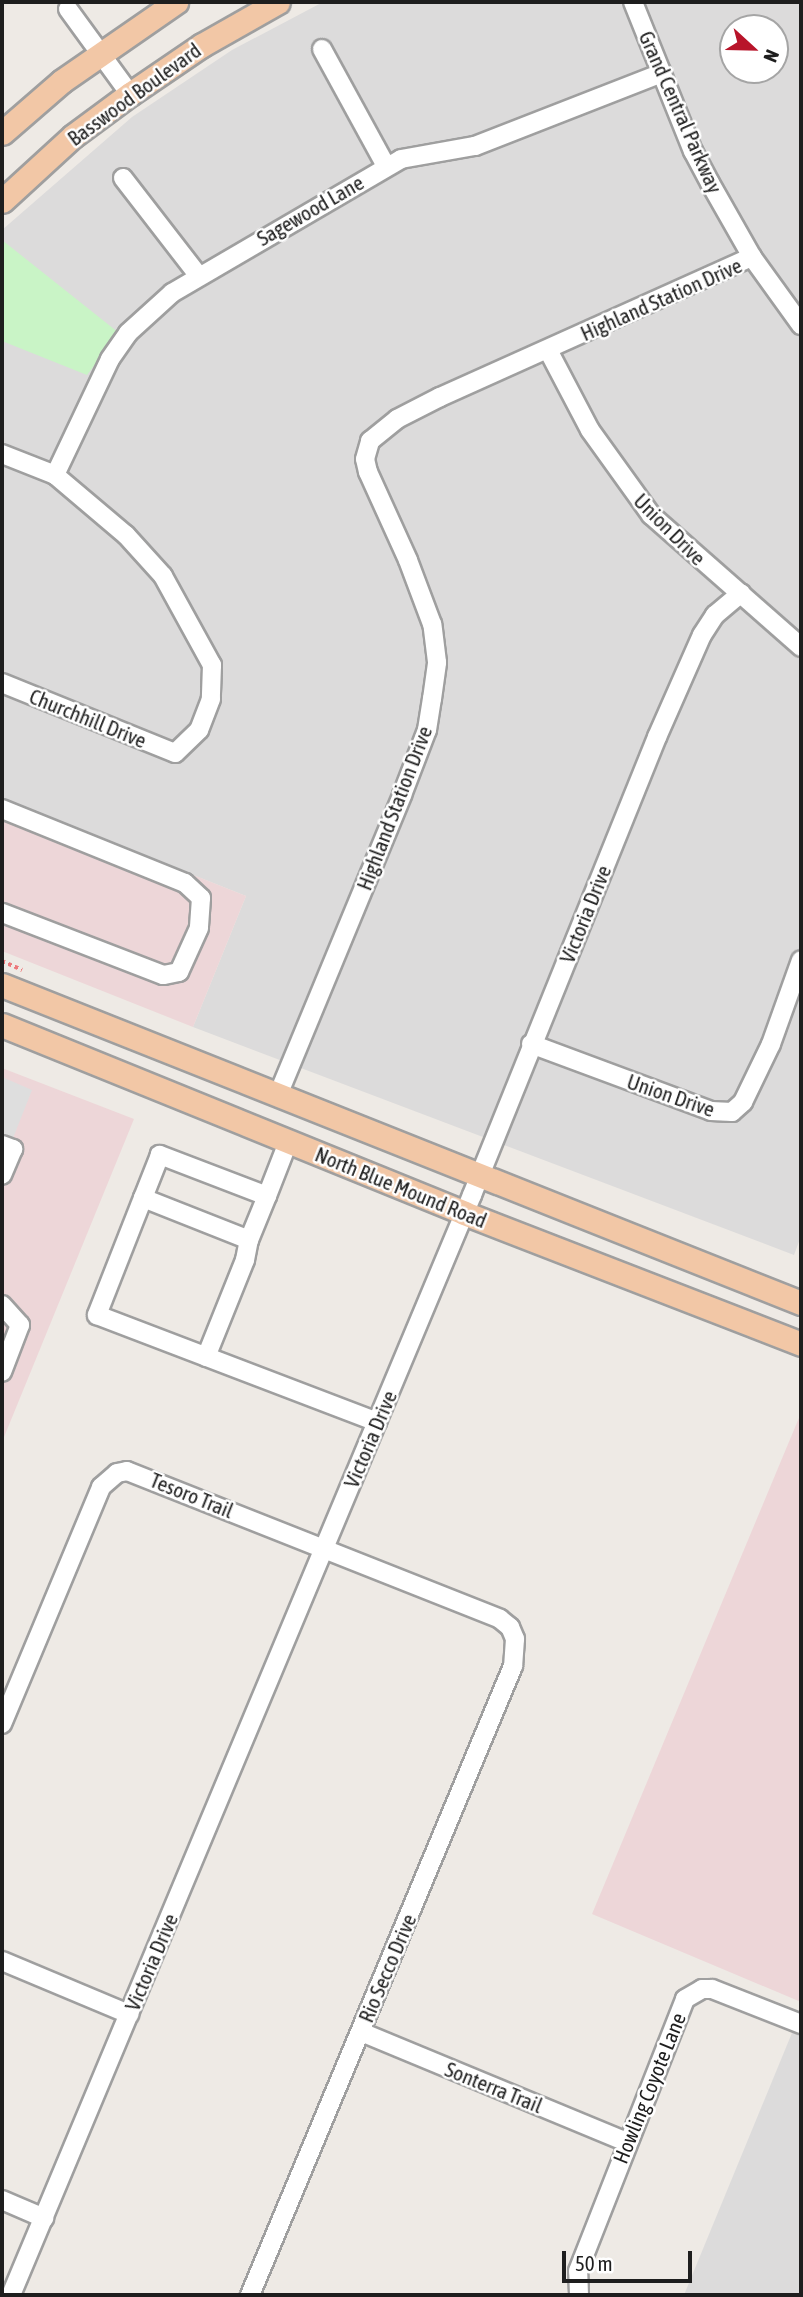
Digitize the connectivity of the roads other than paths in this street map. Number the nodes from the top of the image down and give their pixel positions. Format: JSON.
{"nodes":[{"id":1,"x":176,"y":2,"type":"edge"},
{"id":2,"x":278,"y":2,"type":"edge"},
{"id":3,"x":633,"y":2,"type":"edge"},
{"id":4,"x":68,"y":9,"type":"dead end"},
{"id":5,"x":322,"y":49,"type":"dead end"},
{"id":6,"x":100,"y":53,"type":"junction"},
{"id":7,"x":662,"y":73,"type":"junction"},
{"id":8,"x":130,"y":94,"type":"junction"},
{"id":9,"x":2,"y":133,"type":"edge"},
{"id":10,"x":386,"y":166,"type":"junction"},
{"id":11,"x":123,"y":178,"type":"dead end"},
{"id":12,"x":2,"y":201,"type":"edge"},
{"id":13,"x":752,"y":257,"type":"junction"},
{"id":14,"x":198,"y":275,"type":"junction"},
{"id":15,"x":801,"y":325,"type":"edge"},
{"id":16,"x":548,"y":350,"type":"junction"},
{"id":17,"x":2,"y":454,"type":"edge"},
{"id":18,"x":55,"y":474,"type":"junction"},
{"id":19,"x":741,"y":593,"type":"junction"},
{"id":20,"x":801,"y":647,"type":"edge"},
{"id":21,"x":2,"y":683,"type":"edge"},
{"id":22,"x":2,"y":809,"type":"edge"},
{"id":23,"x":2,"y":913,"type":"edge"},
{"id":24,"x":801,"y":960,"type":"edge"},
{"id":25,"x":2,"y":985,"type":"edge"},
{"id":26,"x":2,"y":1026,"type":"edge"},
{"id":27,"x":531,"y":1044,"type":"junction"},
{"id":28,"x":278,"y":1095,"type":"junction"},
{"id":29,"x":288,"y":1142,"type":"junction"},
{"id":30,"x":2,"y":1145,"type":"edge"},
{"id":31,"x":2,"y":1175,"type":"edge"},
{"id":32,"x":480,"y":1175,"type":"junction"},
{"id":33,"x":267,"y":1196,"type":"junction"},
{"id":34,"x":143,"y":1198,"type":"junction"},
{"id":35,"x":464,"y":1213,"type":"junction"},
{"id":36,"x":249,"y":1240,"type":"junction"},
{"id":37,"x":801,"y":1303,"type":"edge"},
{"id":38,"x":2,"y":1304,"type":"edge"},
{"id":39,"x":801,"y":1344,"type":"edge"},
{"id":40,"x":206,"y":1357,"type":"junction"},
{"id":41,"x":2,"y":1371,"type":"edge"},
{"id":42,"x":377,"y":1422,"type":"junction"},
{"id":43,"x":324,"y":1548,"type":"junction"},
{"id":44,"x":515,"y":1639,"type":"joint"},
{"id":45,"x":2,"y":1724,"type":"edge"},
{"id":46,"x":2,"y":1961,"type":"edge"},
{"id":47,"x":129,"y":2014,"type":"junction"},
{"id":48,"x":801,"y":2024,"type":"edge"},
{"id":49,"x":361,"y":2032,"type":"junction"},
{"id":50,"x":627,"y":2142,"type":"junction"},
{"id":51,"x":2,"y":2200,"type":"edge"},
{"id":52,"x":44,"y":2218,"type":"junction"},
{"id":53,"x":11,"y":2295,"type":"edge"},
{"id":54,"x":250,"y":2295,"type":"edge"},
{"id":55,"x":579,"y":2295,"type":"edge"}],
"edges":[{"from":1,"to":6,"type":"main road"},
{"from":2,"to":8,"type":"main road","name":"Basswood Boulevard"},
{"from":3,"to":7,"type":"street","name":"Grand Central Parkway"},
{"from":4,"to":6,"type":"street"},
{"from":5,"to":10,"type":"street"},
{"from":6,"to":8,"type":"street"},
{"from":6,"to":9,"type":"main road"},
{"from":7,"to":10,"type":"street","name":"Sagewood Lane"},
{"from":7,"to":13,"type":"street","name":"Grand Central Parkway"},
{"from":8,"to":12,"type":"main road","name":"Basswood Boulevard"},
{"from":10,"to":14,"type":"street","name":"Sagewood Lane"},
{"from":11,"to":14,"type":"street"},
{"from":13,"to":15,"type":"street","name":"Grand Central Parkway"},
{"from":13,"to":16,"type":"street","name":"Highland Station Drive"},
{"from":14,"to":18,"type":"street","name":"Sagewood Lane"},
{"from":16,"to":19,"type":"street","name":"Union Drive"},
{"from":16,"to":28,"type":"street","name":"Highland Station Drive"},
{"from":17,"to":18,"type":"street"},
{"from":18,"to":21,"type":"street","name":"Churchhill Drive"},
{"from":19,"to":20,"type":"street","name":"Union Drive"},
{"from":19,"to":27,"type":"street","name":"Victoria Drive"},
{"from":22,"to":23,"type":"street"},
{"from":24,"to":27,"type":"street","name":"Union Drive"},
{"from":25,"to":28,"type":"main road","name":"North Blue Mound Road"},
{"from":26,"to":29,"type":"main road","name":"North Blue Mound Road"},
{"from":27,"to":32,"type":"street","name":"Victoria Drive"},
{"from":28,"to":32,"type":"main road","name":"North Blue Mound Road"},
{"from":29,"to":33,"type":"street"},
{"from":29,"to":35,"type":"main road","name":"North Blue Mound Road"},
{"from":30,"to":31,"type":"street"},
{"from":32,"to":35,"type":"street","name":"Victoria Drive"},
{"from":32,"to":37,"type":"main road","name":"North Blue Mound Road"},
{"from":33,"to":34,"type":"street"},
{"from":33,"to":36,"type":"street"},
{"from":34,"to":36,"type":"street"},
{"from":34,"to":40,"type":"street"},
{"from":35,"to":39,"type":"main road","name":"North Blue Mound Road"},
{"from":35,"to":42,"type":"street","name":"Victoria Drive"},
{"from":36,"to":40,"type":"street"},
{"from":38,"to":41,"type":"street"},
{"from":40,"to":42,"type":"street"},
{"from":42,"to":43,"type":"street","name":"Victoria Drive"},
{"from":43,"to":44,"type":"street","name":"Tesoro Trail"},
{"from":43,"to":45,"type":"street","name":"Tesoro Trail"},
{"from":43,"to":47,"type":"street","name":"Victoria Drive"},
{"from":44,"to":49,"type":"street","name":"Rio Secco Drive"},
{"from":46,"to":47,"type":"street"},
{"from":47,"to":52,"type":"street","name":"Victoria Drive"},
{"from":48,"to":50,"type":"street","name":"Howling Coyote Lane"},
{"from":49,"to":50,"type":"street","name":"Sonterra Trail"},
{"from":49,"to":54,"type":"street","name":"Rio Secco Drive"},
{"from":50,"to":55,"type":"street","name":"Howling Coyote Lane"},
{"from":51,"to":52,"type":"street"},
{"from":52,"to":53,"type":"street","name":"Victoria Drive"}]}
